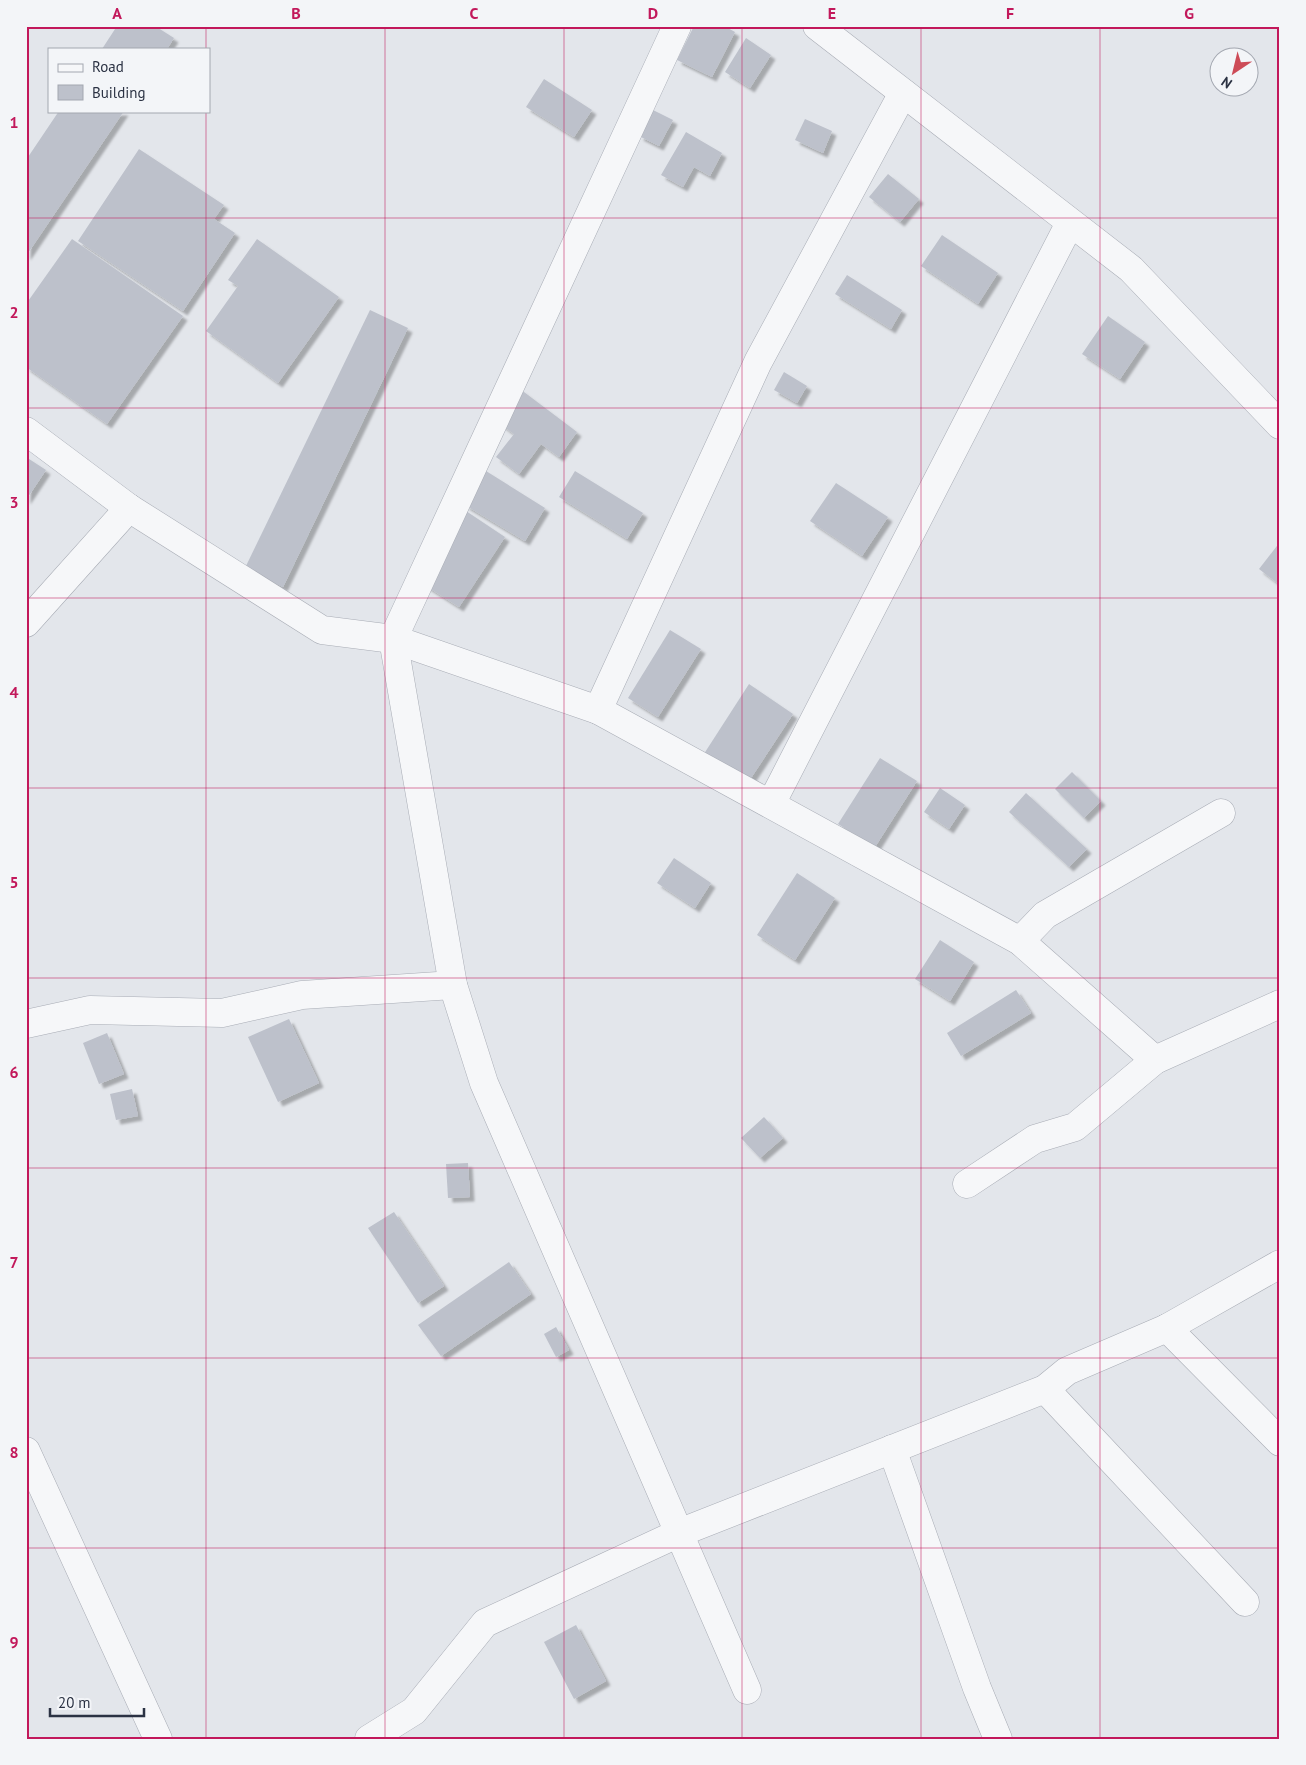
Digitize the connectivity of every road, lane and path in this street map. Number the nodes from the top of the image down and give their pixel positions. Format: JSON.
{"nodes":[{"id":1,"x":677,"y":26,"type":"edge"},
{"id":2,"x":817,"y":26,"type":"edge"},
{"id":3,"x":902,"y":93,"type":"junction"},
{"id":4,"x":1070,"y":223,"type":"junction"},
{"id":5,"x":1280,"y":425,"type":"edge"},
{"id":6,"x":26,"y":431,"type":"edge"},
{"id":7,"x":129,"y":508,"type":"junction"},
{"id":8,"x":26,"y":622,"type":"edge"},
{"id":9,"x":393,"y":639,"type":"junction"},
{"id":10,"x":598,"y":710,"type":"junction"},
{"id":11,"x":771,"y":804,"type":"junction"},
{"id":12,"x":1221,"y":813,"type":"dead end"},
{"id":13,"x":1020,"y":941,"type":"junction"},
{"id":14,"x":453,"y":985,"type":"junction"},
{"id":15,"x":1280,"y":1004,"type":"edge"},
{"id":16,"x":26,"y":1024,"type":"edge"},
{"id":17,"x":1155,"y":1060,"type":"junction"},
{"id":18,"x":967,"y":1184,"type":"dead end"},
{"id":19,"x":1280,"y":1264,"type":"edge"},
{"id":20,"x":1168,"y":1328,"type":"junction"},
{"id":21,"x":1045,"y":1389,"type":"junction"},
{"id":22,"x":1280,"y":1442,"type":"edge"},
{"id":23,"x":892,"y":1449,"type":"junction"},
{"id":24,"x":26,"y":1451,"type":"edge"},
{"id":25,"x":679,"y":1533,"type":"junction"},
{"id":26,"x":1244,"y":1602,"type":"dead end"},
{"id":27,"x":747,"y":1690,"type":"dead end"},
{"id":28,"x":158,"y":1739,"type":"edge"},
{"id":29,"x":369,"y":1739,"type":"edge"},
{"id":30,"x":998,"y":1739,"type":"edge"}],
"edges":[{"from":1,"to":9,"type":"street"},
{"from":2,"to":3,"type":"street"},
{"from":3,"to":4,"type":"street"},
{"from":3,"to":10,"type":"street"},
{"from":4,"to":5,"type":"street"},
{"from":4,"to":11,"type":"street"},
{"from":6,"to":7,"type":"street"},
{"from":7,"to":8,"type":"street"},
{"from":7,"to":9,"type":"street"},
{"from":9,"to":10,"type":"street"},
{"from":9,"to":14,"type":"street"},
{"from":10,"to":11,"type":"street"},
{"from":11,"to":13,"type":"street"},
{"from":12,"to":13,"type":"street"},
{"from":13,"to":17,"type":"street"},
{"from":14,"to":16,"type":"street"},
{"from":14,"to":25,"type":"street"},
{"from":15,"to":17,"type":"street"},
{"from":17,"to":18,"type":"street"},
{"from":19,"to":20,"type":"street"},
{"from":20,"to":21,"type":"street"},
{"from":20,"to":22,"type":"street"},
{"from":21,"to":23,"type":"street"},
{"from":21,"to":26,"type":"street"},
{"from":23,"to":25,"type":"street"},
{"from":23,"to":30,"type":"street"},
{"from":24,"to":28,"type":"street"},
{"from":25,"to":27,"type":"street"},
{"from":25,"to":29,"type":"street"}]}
